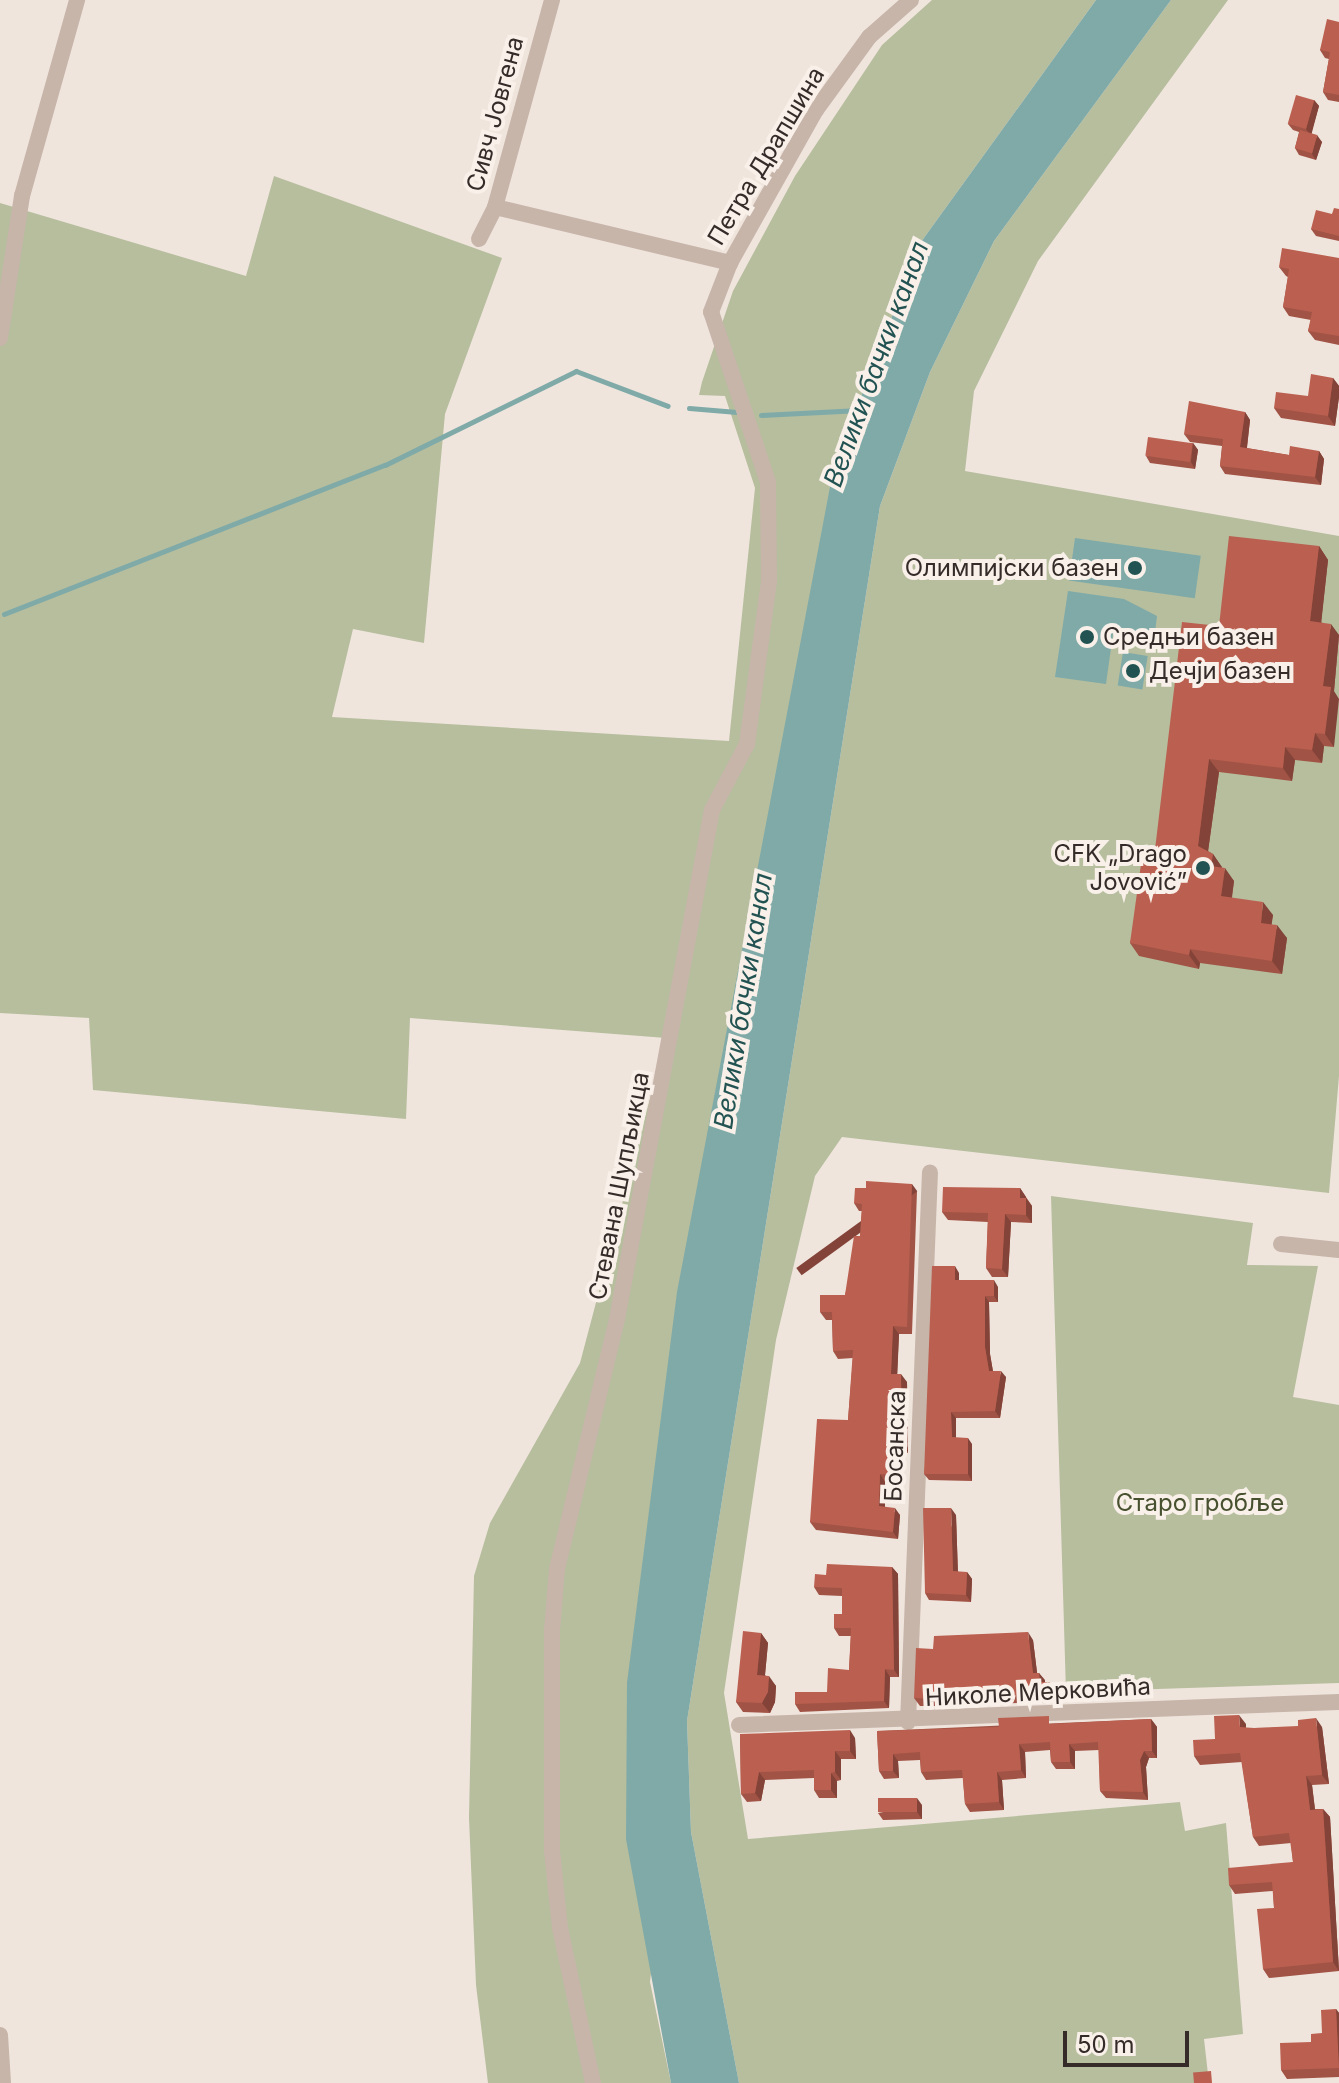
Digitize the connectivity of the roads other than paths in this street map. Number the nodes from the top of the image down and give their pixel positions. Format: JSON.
{"nodes":[{"id":1,"x":77,"y":0,"type":"edge"},
{"id":2,"x":552,"y":0,"type":"edge"},
{"id":3,"x":911,"y":0,"type":"edge"},
{"id":4,"x":495,"y":207,"type":"junction"},
{"id":5,"x":479,"y":239,"type":"dead end"},
{"id":6,"x":730,"y":263,"type":"junction"},
{"id":7,"x":711,"y":312,"type":"joint"},
{"id":8,"x":0,"y":338,"type":"edge"},
{"id":9,"x":930,"y":1172,"type":"dead end"},
{"id":10,"x":1281,"y":1244,"type":"dead end"},
{"id":11,"x":1339,"y":1250,"type":"edge"},
{"id":12,"x":1339,"y":1702,"type":"edge"},
{"id":13,"x":908,"y":1722,"type":"junction"},
{"id":14,"x":739,"y":1725,"type":"dead end"},
{"id":15,"x":0,"y":2035,"type":"edge"},
{"id":16,"x":3,"y":2083,"type":"edge"},
{"id":17,"x":593,"y":2083,"type":"edge"}],
"edges":[{"from":1,"to":8,"type":"street"},
{"from":2,"to":4,"type":"street","name":"Сивч Јовгена"},
{"from":3,"to":6,"type":"street","name":"Петра Драпшина"},
{"from":4,"to":5,"type":"street","name":"Сивч Јовгена"},
{"from":4,"to":6,"type":"street"},
{"from":6,"to":7,"type":"street","name":"Петра Драпшина"},
{"from":7,"to":17,"type":"street","name":"Стевана Шупљикца"},
{"from":9,"to":13,"type":"street","name":"Босанска"},
{"from":10,"to":11,"type":"street"},
{"from":12,"to":13,"type":"street","name":"Николе Мерковића"},
{"from":13,"to":14,"type":"street","name":"Николе Мерковића"},
{"from":15,"to":16,"type":"street"}]}
